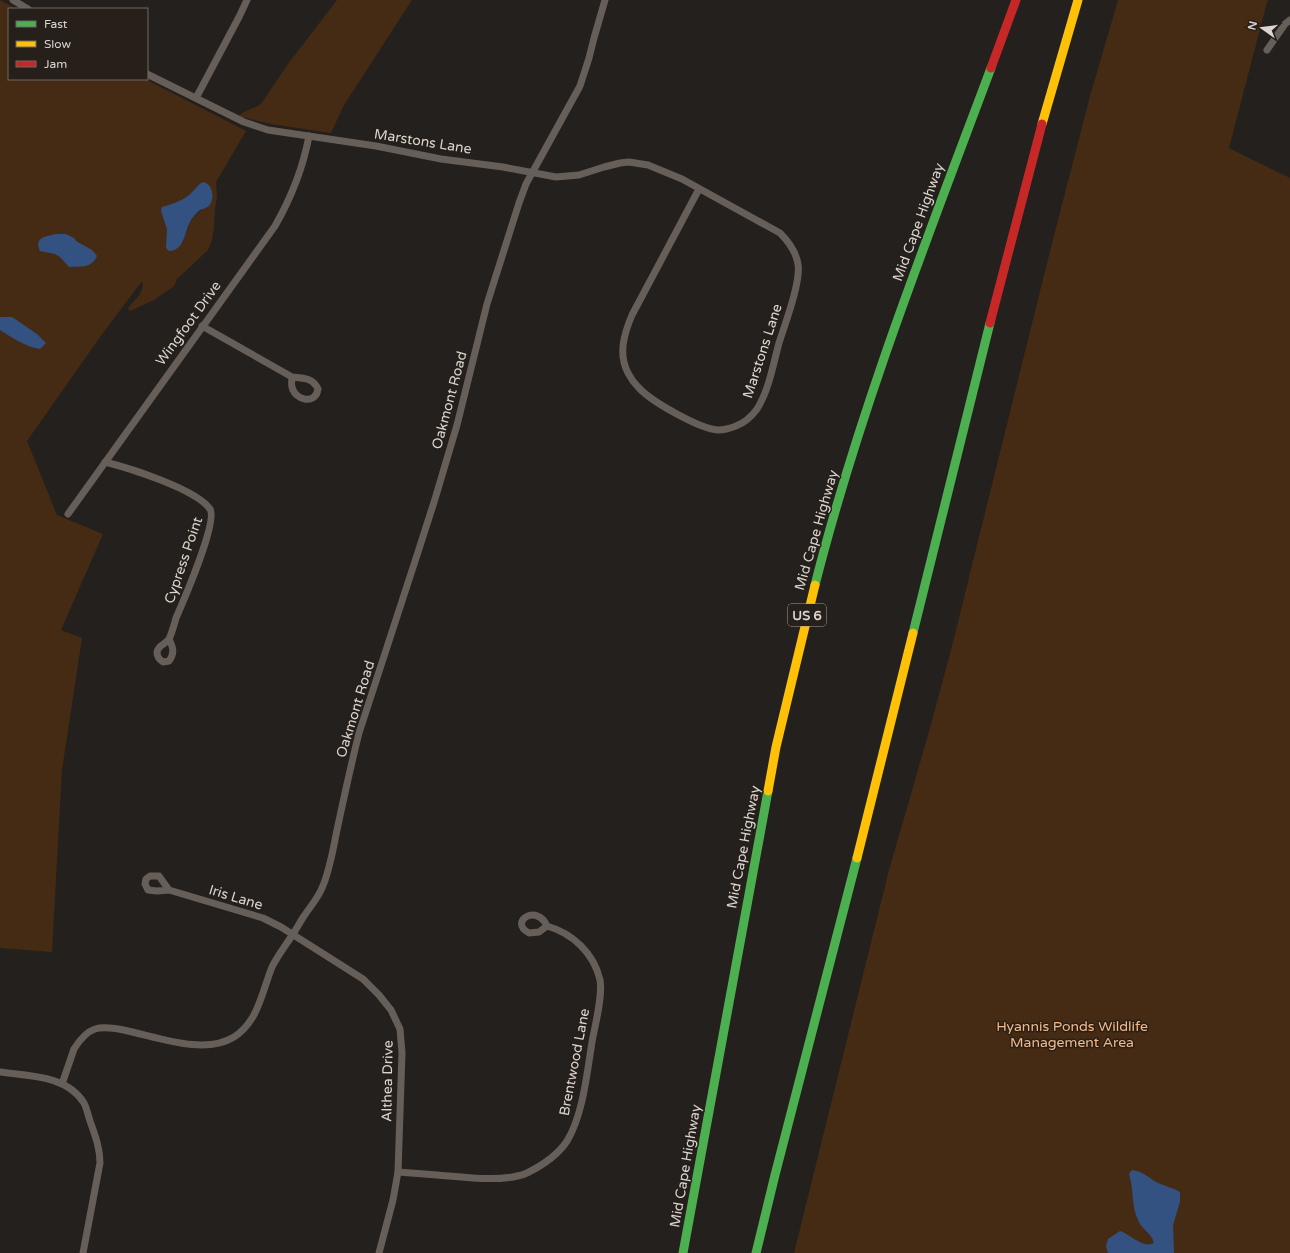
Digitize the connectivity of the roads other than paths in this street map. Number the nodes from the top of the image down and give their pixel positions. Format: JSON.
{"nodes":[{"id":1,"x":13,"y":0,"type":"edge"},
{"id":2,"x":247,"y":0,"type":"edge"},
{"id":3,"x":605,"y":0,"type":"edge"},
{"id":4,"x":1016,"y":0,"type":"edge"},
{"id":5,"x":1078,"y":0,"type":"edge"},
{"id":6,"x":26,"y":8,"type":"edge"},
{"id":7,"x":1290,"y":20,"type":"edge"},
{"id":8,"x":1267,"y":50,"type":"dead end"},
{"id":9,"x":148,"y":74,"type":"edge"},
{"id":10,"x":196,"y":98,"type":"junction"},
{"id":11,"x":309,"y":136,"type":"junction"},
{"id":12,"x":532,"y":173,"type":"junction"},
{"id":13,"x":699,"y":189,"type":"junction"},
{"id":14,"x":202,"y":326,"type":"junction"},
{"id":15,"x":292,"y":377,"type":"dead end"},
{"id":16,"x":105,"y":462,"type":"junction"},
{"id":17,"x":68,"y":514,"type":"dead end"},
{"id":18,"x":169,"y":639,"type":"dead end"},
{"id":19,"x":169,"y":890,"type":"dead end"},
{"id":20,"x":547,"y":926,"type":"dead end"},
{"id":21,"x":294,"y":934,"type":"junction"},
{"id":22,"x":0,"y":1072,"type":"edge"},
{"id":23,"x":62,"y":1084,"type":"junction"},
{"id":24,"x":398,"y":1172,"type":"junction"},
{"id":25,"x":83,"y":1253,"type":"edge"},
{"id":26,"x":379,"y":1253,"type":"edge"},
{"id":27,"x":683,"y":1253,"type":"edge"},
{"id":28,"x":756,"y":1253,"type":"edge"}],
"edges":[{"from":1,"to":6,"type":"street"},
{"from":2,"to":10,"type":"street"},
{"from":3,"to":12,"type":"street","name":"Oakmont Road"},
{"from":4,"to":27,"type":"highway","name":"Mid Cape Highway","number":"US 6"},
{"from":5,"to":28,"type":"highway"},
{"from":7,"to":8,"type":"street"},
{"from":9,"to":10,"type":"street","name":"Marstons Lane"},
{"from":10,"to":11,"type":"street","name":"Marstons Lane"},
{"from":11,"to":12,"type":"street","name":"Marstons Lane"},
{"from":11,"to":14,"type":"street","name":"Wingfoot Drive"},
{"from":12,"to":13,"type":"street","name":"Marstons Lane"},
{"from":12,"to":21,"type":"street","name":"Oakmont Road"},
{"from":13,"to":13,"type":"street","name":"Marstons Lane"},
{"from":14,"to":15,"type":"street"},
{"from":14,"to":16,"type":"street","name":"Wingfoot Drive"},
{"from":16,"to":17,"type":"street","name":"Wingfoot Drive"},
{"from":16,"to":18,"type":"street","name":"Cypress Point"},
{"from":19,"to":21,"type":"street","name":"Iris Lane"},
{"from":20,"to":24,"type":"street","name":"Brentwood Lane"},
{"from":21,"to":23,"type":"street","name":"Oakmont Road"},
{"from":21,"to":24,"type":"street","name":"Althea Drive"},
{"from":22,"to":23,"type":"street"},
{"from":23,"to":25,"type":"street"},
{"from":24,"to":26,"type":"street","name":"Althea Drive"}]}
